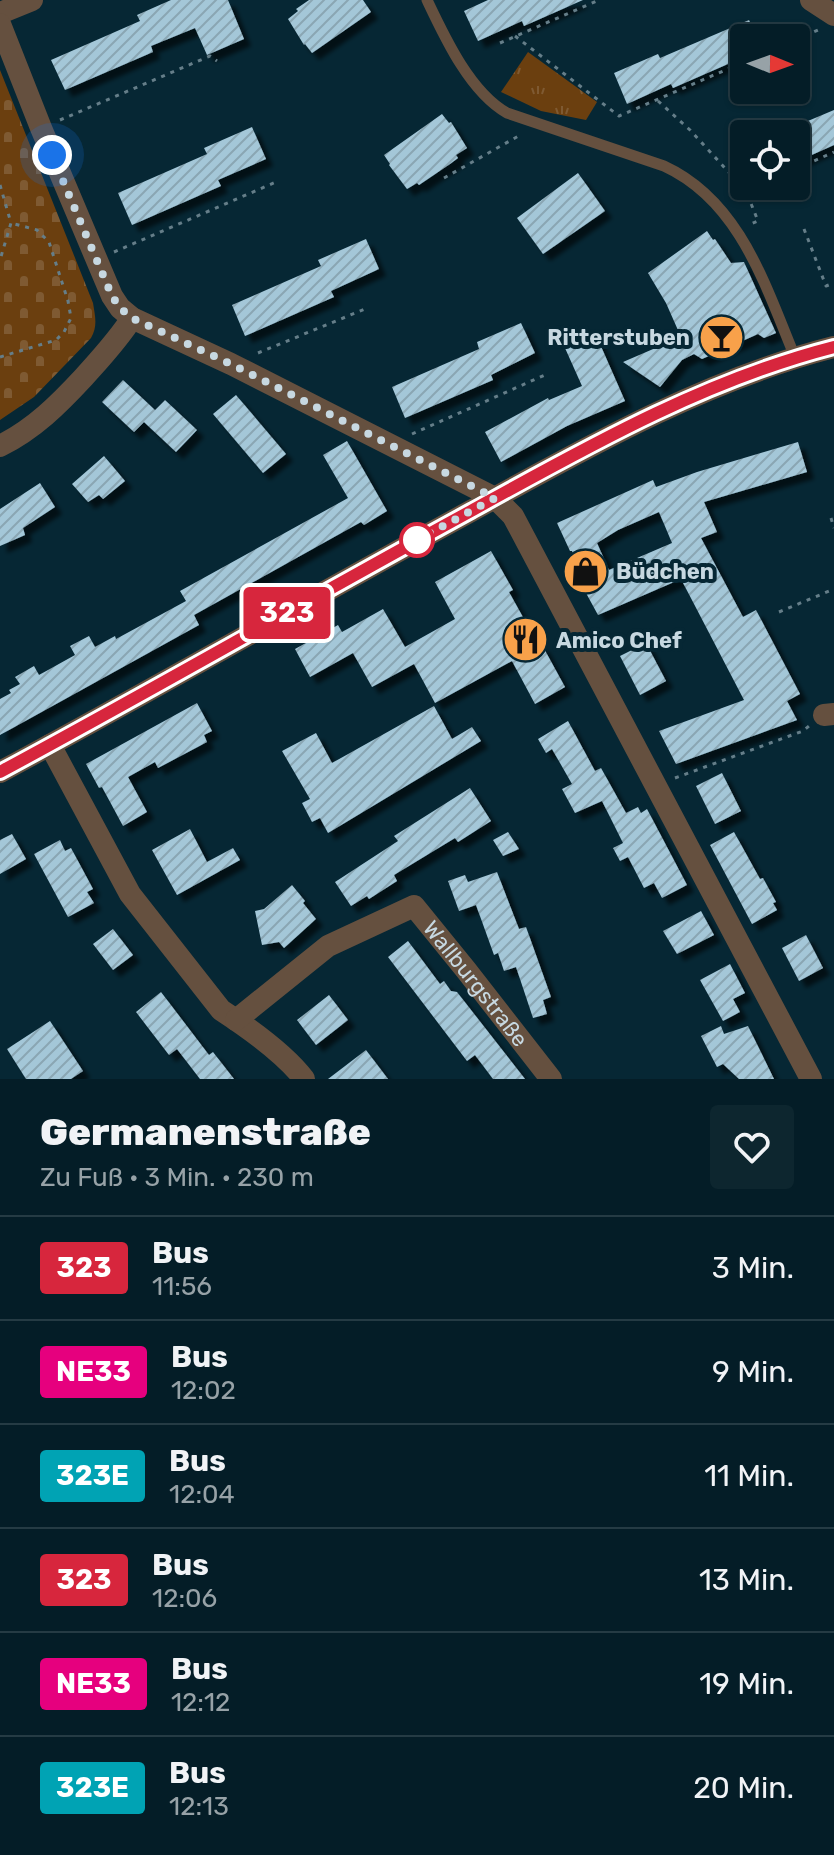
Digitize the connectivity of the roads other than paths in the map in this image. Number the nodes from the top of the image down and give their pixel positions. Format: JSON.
{"nodes":[{"id":1,"x":32,"y":0,"type":"edge"},
{"id":2,"x":427,"y":0,"type":"edge"},
{"id":3,"x":811,"y":0,"type":"edge"},
{"id":4,"x":0,"y":13,"type":"edge"},
{"id":5,"x":828,"y":22,"type":"edge"},
{"id":6,"x":0,"y":24,"type":"edge"},
{"id":7,"x":132,"y":318,"type":"junction"},
{"id":8,"x":834,"y":347,"type":"edge"},
{"id":9,"x":795,"y":357,"type":"junction"},
{"id":10,"x":0,"y":446,"type":"edge"},
{"id":11,"x":495,"y":498,"type":"junction"},
{"id":12,"x":50,"y":745,"type":"junction"},
{"id":13,"x":0,"y":772,"type":"edge"},
{"id":14,"x":236,"y":1020,"type":"junction"},
{"id":15,"x":304,"y":1079,"type":"edge"},
{"id":16,"x":551,"y":1079,"type":"edge"},
{"id":17,"x":811,"y":1079,"type":"edge"}],
"edges":[{"from":1,"to":4,"type":"street"},
{"from":2,"to":9,"type":"lane"},
{"from":3,"to":5,"type":"street"},
{"from":6,"to":7,"type":"street"},
{"from":7,"to":10,"type":"street"},
{"from":7,"to":11,"type":"street"},
{"from":8,"to":9,"type":"street"},
{"from":9,"to":11,"type":"street"},
{"from":11,"to":12,"type":"street"},
{"from":11,"to":17,"type":"street"},
{"from":12,"to":13,"type":"street"},
{"from":12,"to":14,"type":"street"},
{"from":14,"to":15,"type":"street"},
{"from":14,"to":16,"type":"street","name":"Wallburgstraße"}]}
